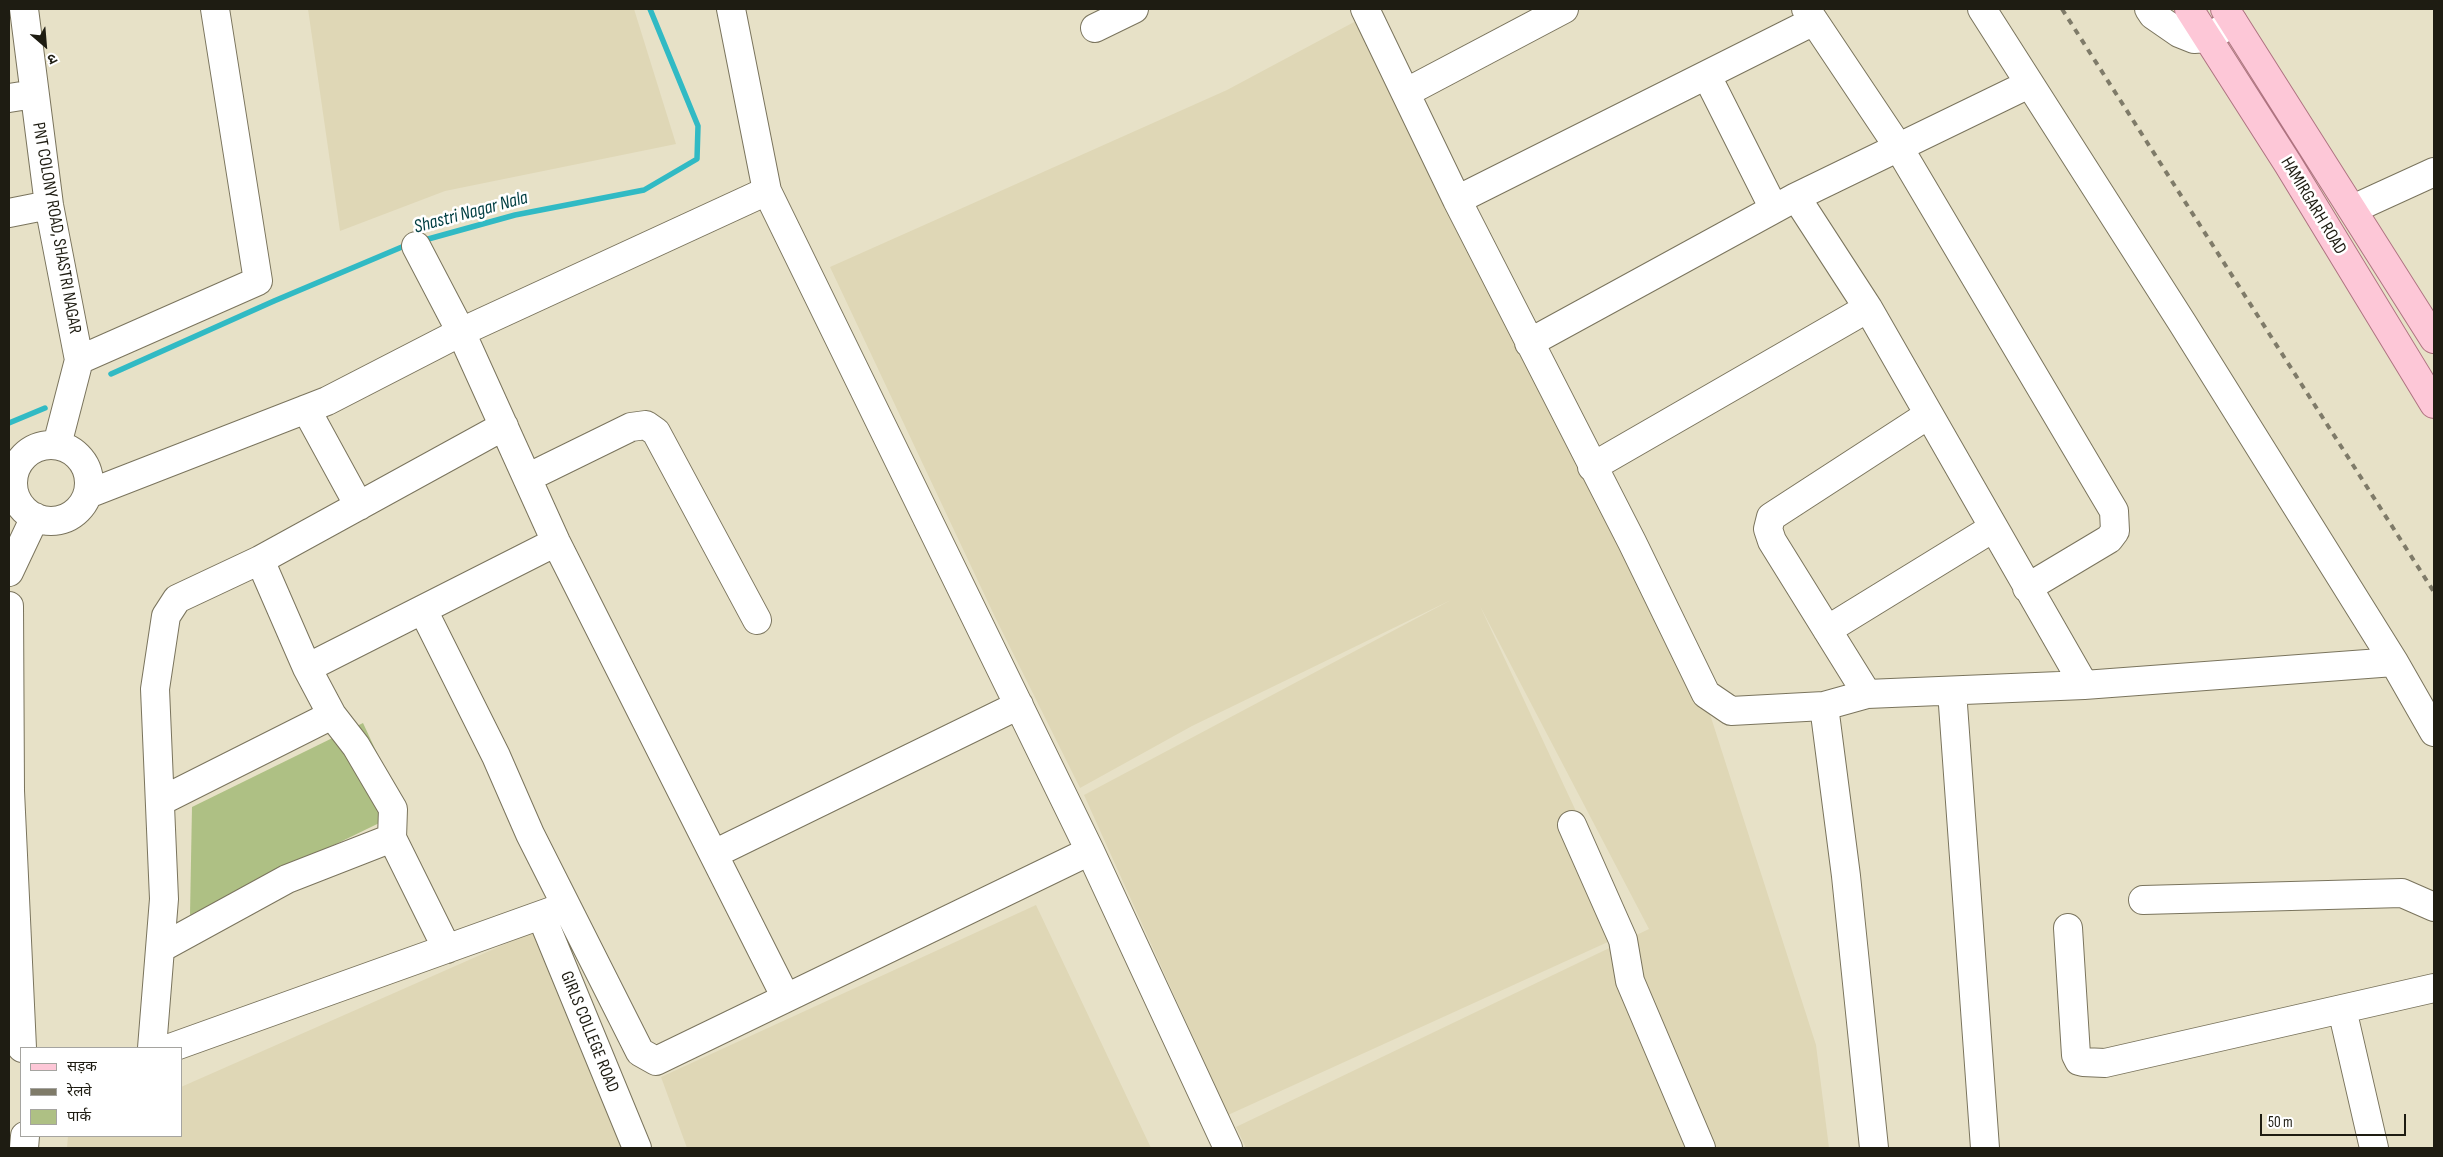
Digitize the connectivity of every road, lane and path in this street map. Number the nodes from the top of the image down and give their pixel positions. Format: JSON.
{"nodes":[{"id":1,"x":24,"y":9,"type":"edge"},
{"id":2,"x":215,"y":9,"type":"edge"},
{"id":3,"x":731,"y":9,"type":"edge"},
{"id":4,"x":1134,"y":9,"type":"edge"},
{"id":5,"x":1365,"y":9,"type":"edge"},
{"id":6,"x":1564,"y":9,"type":"edge"},
{"id":7,"x":1982,"y":9,"type":"edge"},
{"id":8,"x":2149,"y":9,"type":"edge"},
{"id":9,"x":2189,"y":9,"type":"edge"},
{"id":10,"x":1810,"y":15,"type":"edge"},
{"id":11,"x":2229,"y":15,"type":"edge"},
{"id":12,"x":1095,"y":28,"type":"dead end"},
{"id":13,"x":2208,"y":38,"type":"junction"},
{"id":14,"x":1707,"y":76,"type":"junction"},
{"id":15,"x":2030,"y":84,"type":"junction"},
{"id":16,"x":1407,"y":92,"type":"junction"},
{"id":17,"x":21,"y":96,"type":"edge"},
{"id":18,"x":1899,"y":148,"type":"junction"},
{"id":19,"x":2434,"y":172,"type":"edge"},
{"id":20,"x":767,"y":191,"type":"junction"},
{"id":21,"x":1457,"y":200,"type":"junction"},
{"id":22,"x":1785,"y":203,"type":"junction"},
{"id":23,"x":48,"y":205,"type":"junction"},
{"id":24,"x":2352,"y":209,"type":"junction"},
{"id":25,"x":9,"y":213,"type":"edge"},
{"id":26,"x":416,"y":246,"type":"dead end"},
{"id":27,"x":1868,"y":308,"type":"junction"},
{"id":28,"x":461,"y":332,"type":"junction"},
{"id":29,"x":2434,"y":339,"type":"edge"},
{"id":30,"x":1530,"y":343,"type":"junction"},
{"id":31,"x":79,"y":360,"type":"junction"},
{"id":32,"x":2434,"y":404,"type":"edge"},
{"id":33,"x":306,"y":409,"type":"junction"},
{"id":34,"x":1928,"y":415,"type":"junction"},
{"id":35,"x":504,"y":426,"type":"junction"},
{"id":36,"x":57,"y":445,"type":"junction"},
{"id":37,"x":1592,"y":467,"type":"junction"},
{"id":38,"x":527,"y":478,"type":"junction"},
{"id":39,"x":88,"y":494,"type":"junction"},
{"id":40,"x":359,"y":506,"type":"junction"},
{"id":41,"x":35,"y":517,"type":"junction"},
{"id":42,"x":1993,"y":528,"type":"junction"},
{"id":43,"x":556,"y":542,"type":"junction"},
{"id":44,"x":260,"y":560,"type":"junction"},
{"id":45,"x":9,"y":572,"type":"edge"},
{"id":46,"x":2027,"y":588,"type":"junction"},
{"id":47,"x":9,"y":606,"type":"edge"},
{"id":48,"x":423,"y":610,"type":"junction"},
{"id":49,"x":756,"y":620,"type":"dead end"},
{"id":50,"x":1827,"y":630,"type":"junction"},
{"id":51,"x":2394,"y":662,"type":"junction"},
{"id":52,"x":307,"y":668,"type":"junction"},
{"id":53,"x":2084,"y":685,"type":"junction"},
{"id":54,"x":1952,"y":691,"type":"junction"},
{"id":55,"x":1867,"y":694,"type":"junction"},
{"id":56,"x":1019,"y":706,"type":"junction"},
{"id":57,"x":1824,"y":706,"type":"junction"},
{"id":58,"x":332,"y":715,"type":"junction"},
{"id":59,"x":2434,"y":732,"type":"edge"},
{"id":60,"x":161,"y":801,"type":"junction"},
{"id":61,"x":1572,"y":825,"type":"dead end"},
{"id":62,"x":392,"y":838,"type":"junction"},
{"id":63,"x":1090,"y":851,"type":"junction"},
{"id":64,"x":714,"y":854,"type":"junction"},
{"id":65,"x":2143,"y":900,"type":"dead end"},
{"id":66,"x":566,"y":906,"type":"junction"},
{"id":67,"x":2434,"y":907,"type":"edge"},
{"id":68,"x":541,"y":915,"type":"junction"},
{"id":69,"x":2068,"y":928,"type":"dead end"},
{"id":70,"x":161,"y":948,"type":"junction"},
{"id":71,"x":447,"y":949,"type":"junction"},
{"id":72,"x":2434,"y":988,"type":"edge"},
{"id":73,"x":786,"y":998,"type":"junction"},
{"id":74,"x":2342,"y":1010,"type":"junction"},
{"id":75,"x":22,"y":1047,"type":"edge"},
{"id":76,"x":152,"y":1047,"type":"edge"},
{"id":77,"x":173,"y":1047,"type":"edge"},
{"id":78,"x":637,"y":1148,"type":"edge"},
{"id":79,"x":1228,"y":1148,"type":"edge"},
{"id":80,"x":1701,"y":1148,"type":"edge"},
{"id":81,"x":1874,"y":1148,"type":"edge"},
{"id":82,"x":1985,"y":1148,"type":"edge"},
{"id":83,"x":2374,"y":1148,"type":"edge"}],
"edges":[{"from":1,"to":17,"type":"street","name":"PNT COLONY ROAD, SHASTRI NAGAR"},
{"from":2,"to":31,"type":"street"},
{"from":3,"to":20,"type":"street"},
{"from":4,"to":12,"type":"street"},
{"from":5,"to":16,"type":"street"},
{"from":6,"to":16,"type":"street"},
{"from":7,"to":15,"type":"street"},
{"from":8,"to":13,"type":"street"},
{"from":9,"to":13,"type":"main road","name":"HAMIRGARH ROAD"},
{"from":10,"to":14,"type":"street"},
{"from":10,"to":18,"type":"street"},
{"from":11,"to":13,"type":"street"},
{"from":11,"to":24,"type":"main road","name":"HAMIRGARH ROAD"},
{"from":13,"to":32,"type":"main road","name":"HAMIRGARH ROAD"},
{"from":14,"to":21,"type":"street"},
{"from":14,"to":22,"type":"street"},
{"from":15,"to":18,"type":"street"},
{"from":15,"to":51,"type":"street"},
{"from":16,"to":21,"type":"street"},
{"from":17,"to":23,"type":"street","name":"PNT COLONY ROAD, SHASTRI NAGAR"},
{"from":18,"to":22,"type":"street"},
{"from":18,"to":46,"type":"street"},
{"from":19,"to":24,"type":"street"},
{"from":20,"to":28,"type":"street"},
{"from":20,"to":56,"type":"street"},
{"from":21,"to":30,"type":"street"},
{"from":22,"to":27,"type":"street"},
{"from":22,"to":30,"type":"street"},
{"from":23,"to":25,"type":"street"},
{"from":23,"to":31,"type":"street","name":"PNT COLONY ROAD, SHASTRI NAGAR"},
{"from":24,"to":29,"type":"main road","name":"HAMIRGARH ROAD"},
{"from":26,"to":28,"type":"street"},
{"from":27,"to":34,"type":"street"},
{"from":27,"to":37,"type":"street"},
{"from":28,"to":33,"type":"street"},
{"from":28,"to":35,"type":"street"},
{"from":30,"to":37,"type":"street"},
{"from":31,"to":36,"type":"street","name":"PNT COLONY ROAD, SHASTRI NAGAR"},
{"from":33,"to":39,"type":"street"},
{"from":33,"to":40,"type":"street"},
{"from":34,"to":42,"type":"street"},
{"from":34,"to":50,"type":"street"},
{"from":35,"to":38,"type":"street"},
{"from":35,"to":40,"type":"street"},
{"from":36,"to":39,"type":"street"},
{"from":36,"to":41,"type":"street"},
{"from":37,"to":57,"type":"street"},
{"from":38,"to":43,"type":"street"},
{"from":38,"to":49,"type":"street"},
{"from":39,"to":41,"type":"street"},
{"from":40,"to":44,"type":"street"},
{"from":41,"to":45,"type":"street"},
{"from":42,"to":46,"type":"street"},
{"from":42,"to":50,"type":"street"},
{"from":43,"to":48,"type":"street"},
{"from":43,"to":64,"type":"street"},
{"from":44,"to":52,"type":"street"},
{"from":44,"to":60,"type":"street"},
{"from":46,"to":53,"type":"street"},
{"from":47,"to":75,"type":"street"},
{"from":48,"to":52,"type":"street"},
{"from":48,"to":66,"type":"street"},
{"from":50,"to":55,"type":"street"},
{"from":51,"to":53,"type":"street"},
{"from":51,"to":59,"type":"street"},
{"from":52,"to":58,"type":"street"},
{"from":53,"to":54,"type":"street"},
{"from":54,"to":55,"type":"street"},
{"from":54,"to":82,"type":"street"},
{"from":55,"to":57,"type":"street"},
{"from":56,"to":63,"type":"street"},
{"from":56,"to":64,"type":"street"},
{"from":57,"to":81,"type":"street"},
{"from":58,"to":60,"type":"street"},
{"from":58,"to":62,"type":"street"},
{"from":60,"to":70,"type":"street"},
{"from":61,"to":80,"type":"street"},
{"from":62,"to":70,"type":"street"},
{"from":62,"to":71,"type":"street"},
{"from":63,"to":73,"type":"street"},
{"from":63,"to":79,"type":"street"},
{"from":64,"to":73,"type":"street"},
{"from":65,"to":67,"type":"street"},
{"from":66,"to":68,"type":"street"},
{"from":66,"to":73,"type":"street"},
{"from":68,"to":71,"type":"street"},
{"from":68,"to":78,"type":"street","name":"GIRLS COLLEGE ROAD"},
{"from":69,"to":74,"type":"street"},
{"from":70,"to":76,"type":"street"},
{"from":71,"to":77,"type":"street"},
{"from":72,"to":74,"type":"street"},
{"from":74,"to":83,"type":"street"}]}
